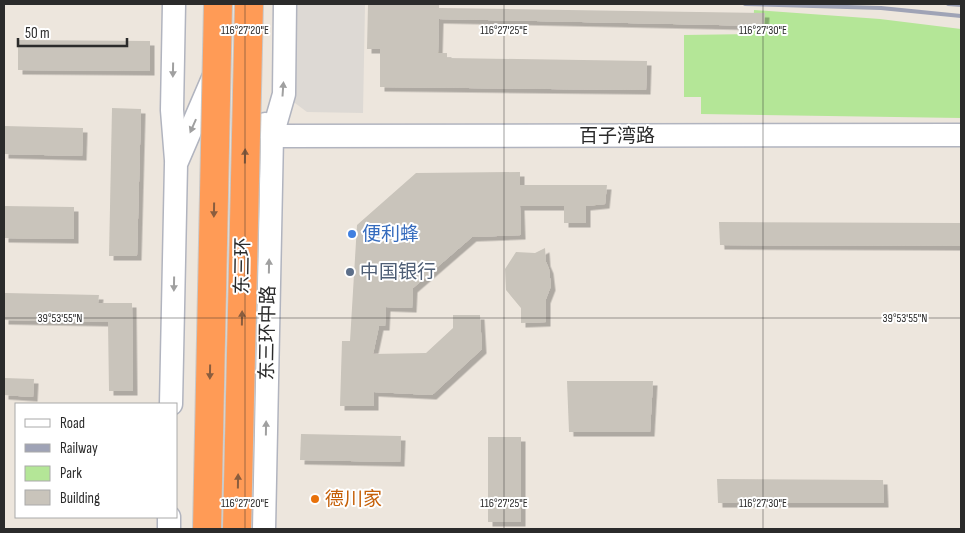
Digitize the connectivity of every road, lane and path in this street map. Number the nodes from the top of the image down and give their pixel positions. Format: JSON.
{"nodes":[{"id":1,"x":174,"y":4,"type":"edge"},
{"id":2,"x":214,"y":4,"type":"edge"},
{"id":3,"x":218,"y":4,"type":"edge"},
{"id":4,"x":243,"y":4,"type":"edge"},
{"id":5,"x":249,"y":4,"type":"edge"},
{"id":6,"x":285,"y":4,"type":"edge"},
{"id":7,"x":213,"y":81,"type":"junction"},
{"id":8,"x":242,"y":82,"type":"junction"},
{"id":9,"x":961,"y":135,"type":"edge"},
{"id":10,"x":272,"y":136,"type":"junction"},
{"id":11,"x":176,"y":164,"type":"junction"},
{"id":12,"x":171,"y":403,"type":"edge"},
{"id":13,"x":207,"y":529,"type":"edge"},
{"id":14,"x":237,"y":529,"type":"edge"},
{"id":15,"x":264,"y":529,"type":"edge"}],
"edges":[{"from":1,"to":11,"type":"street","one_way":true},
{"from":2,"to":7,"type":"street"},
{"from":3,"to":13,"type":"highway","name":"东三环","one_way":true,"bridge":true},
{"from":4,"to":8,"type":"street"},
{"from":14,"to":5,"type":"highway","name":"东三环","one_way":true,"bridge":true},
{"from":10,"to":6,"type":"street","name":"东三环中路","one_way":true},
{"from":7,"to":8,"type":"street"},
{"from":7,"to":11,"type":"street","one_way":true},
{"from":8,"to":10,"type":"street"},
{"from":9,"to":10,"type":"street","name":"百子湾路"},
{"from":15,"to":10,"type":"street","name":"东三环中路","one_way":true},
{"from":11,"to":12,"type":"street","one_way":true}]}
